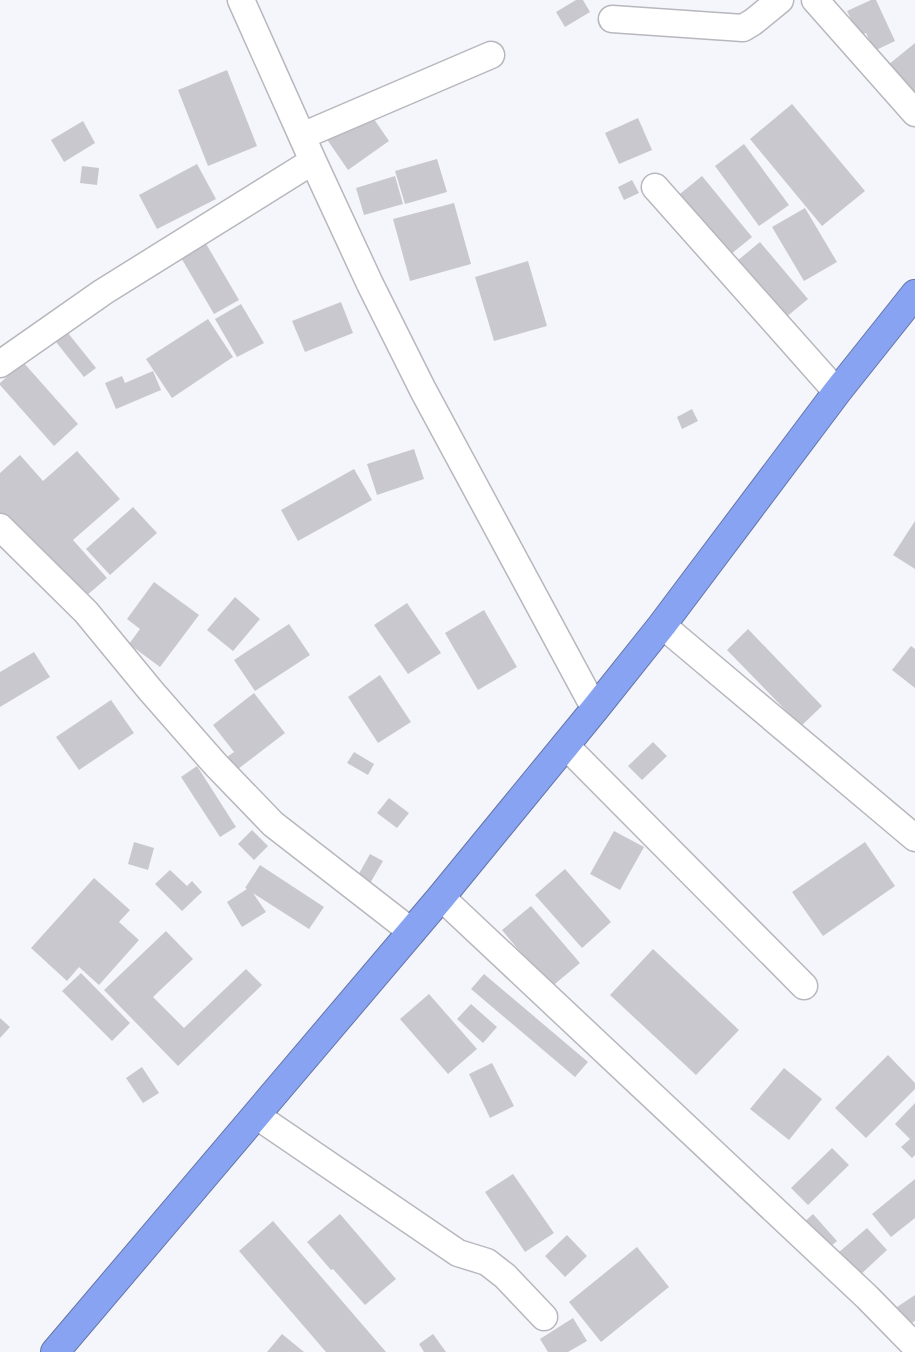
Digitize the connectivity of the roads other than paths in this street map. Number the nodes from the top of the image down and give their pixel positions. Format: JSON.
{"nodes":[{"id":1,"x":241,"y":0,"type":"edge"},
{"id":2,"x":780,"y":0,"type":"edge"},
{"id":3,"x":815,"y":0,"type":"edge"},
{"id":4,"x":612,"y":18,"type":"dead end"},
{"id":5,"x":491,"y":55,"type":"dead end"},
{"id":6,"x":915,"y":113,"type":"edge"},
{"id":7,"x":302,"y":136,"type":"junction"},
{"id":8,"x":313,"y":161,"type":"junction"},
{"id":9,"x":655,"y":187,"type":"dead end"},
{"id":10,"x":915,"y":294,"type":"edge"},
{"id":11,"x":0,"y":364,"type":"edge"},
{"id":12,"x":837,"y":392,"type":"junction"},
{"id":13,"x":0,"y":527,"type":"edge"},
{"id":14,"x":662,"y":625,"type":"junction"},
{"id":15,"x":595,"y":709,"type":"junction"},
{"id":16,"x":565,"y":745,"type":"junction"},
{"id":17,"x":915,"y":838,"type":"edge"},
{"id":18,"x":441,"y":897,"type":"junction"},
{"id":19,"x":412,"y":932,"type":"junction"},
{"id":20,"x":804,"y":986,"type":"dead end"},
{"id":21,"x":257,"y":1116,"type":"junction"},
{"id":22,"x":544,"y":1317,"type":"dead end"},
{"id":23,"x":915,"y":1346,"type":"edge"},
{"id":24,"x":55,"y":1352,"type":"edge"}],
"edges":[{"from":1,"to":7,"type":"street"},
{"from":2,"to":4,"type":"street"},
{"from":3,"to":6,"type":"street"},
{"from":5,"to":7,"type":"street"},
{"from":7,"to":8,"type":"street"},
{"from":8,"to":11,"type":"street"},
{"from":8,"to":15,"type":"street"},
{"from":9,"to":12,"type":"street"},
{"from":10,"to":12,"type":"highway"},
{"from":12,"to":14,"type":"highway"},
{"from":13,"to":19,"type":"street"},
{"from":14,"to":15,"type":"highway"},
{"from":14,"to":17,"type":"street"},
{"from":15,"to":16,"type":"highway"},
{"from":16,"to":18,"type":"highway"},
{"from":16,"to":20,"type":"street"},
{"from":18,"to":19,"type":"highway"},
{"from":18,"to":23,"type":"street"},
{"from":19,"to":21,"type":"highway"},
{"from":21,"to":22,"type":"street"},
{"from":21,"to":24,"type":"highway"}]}
